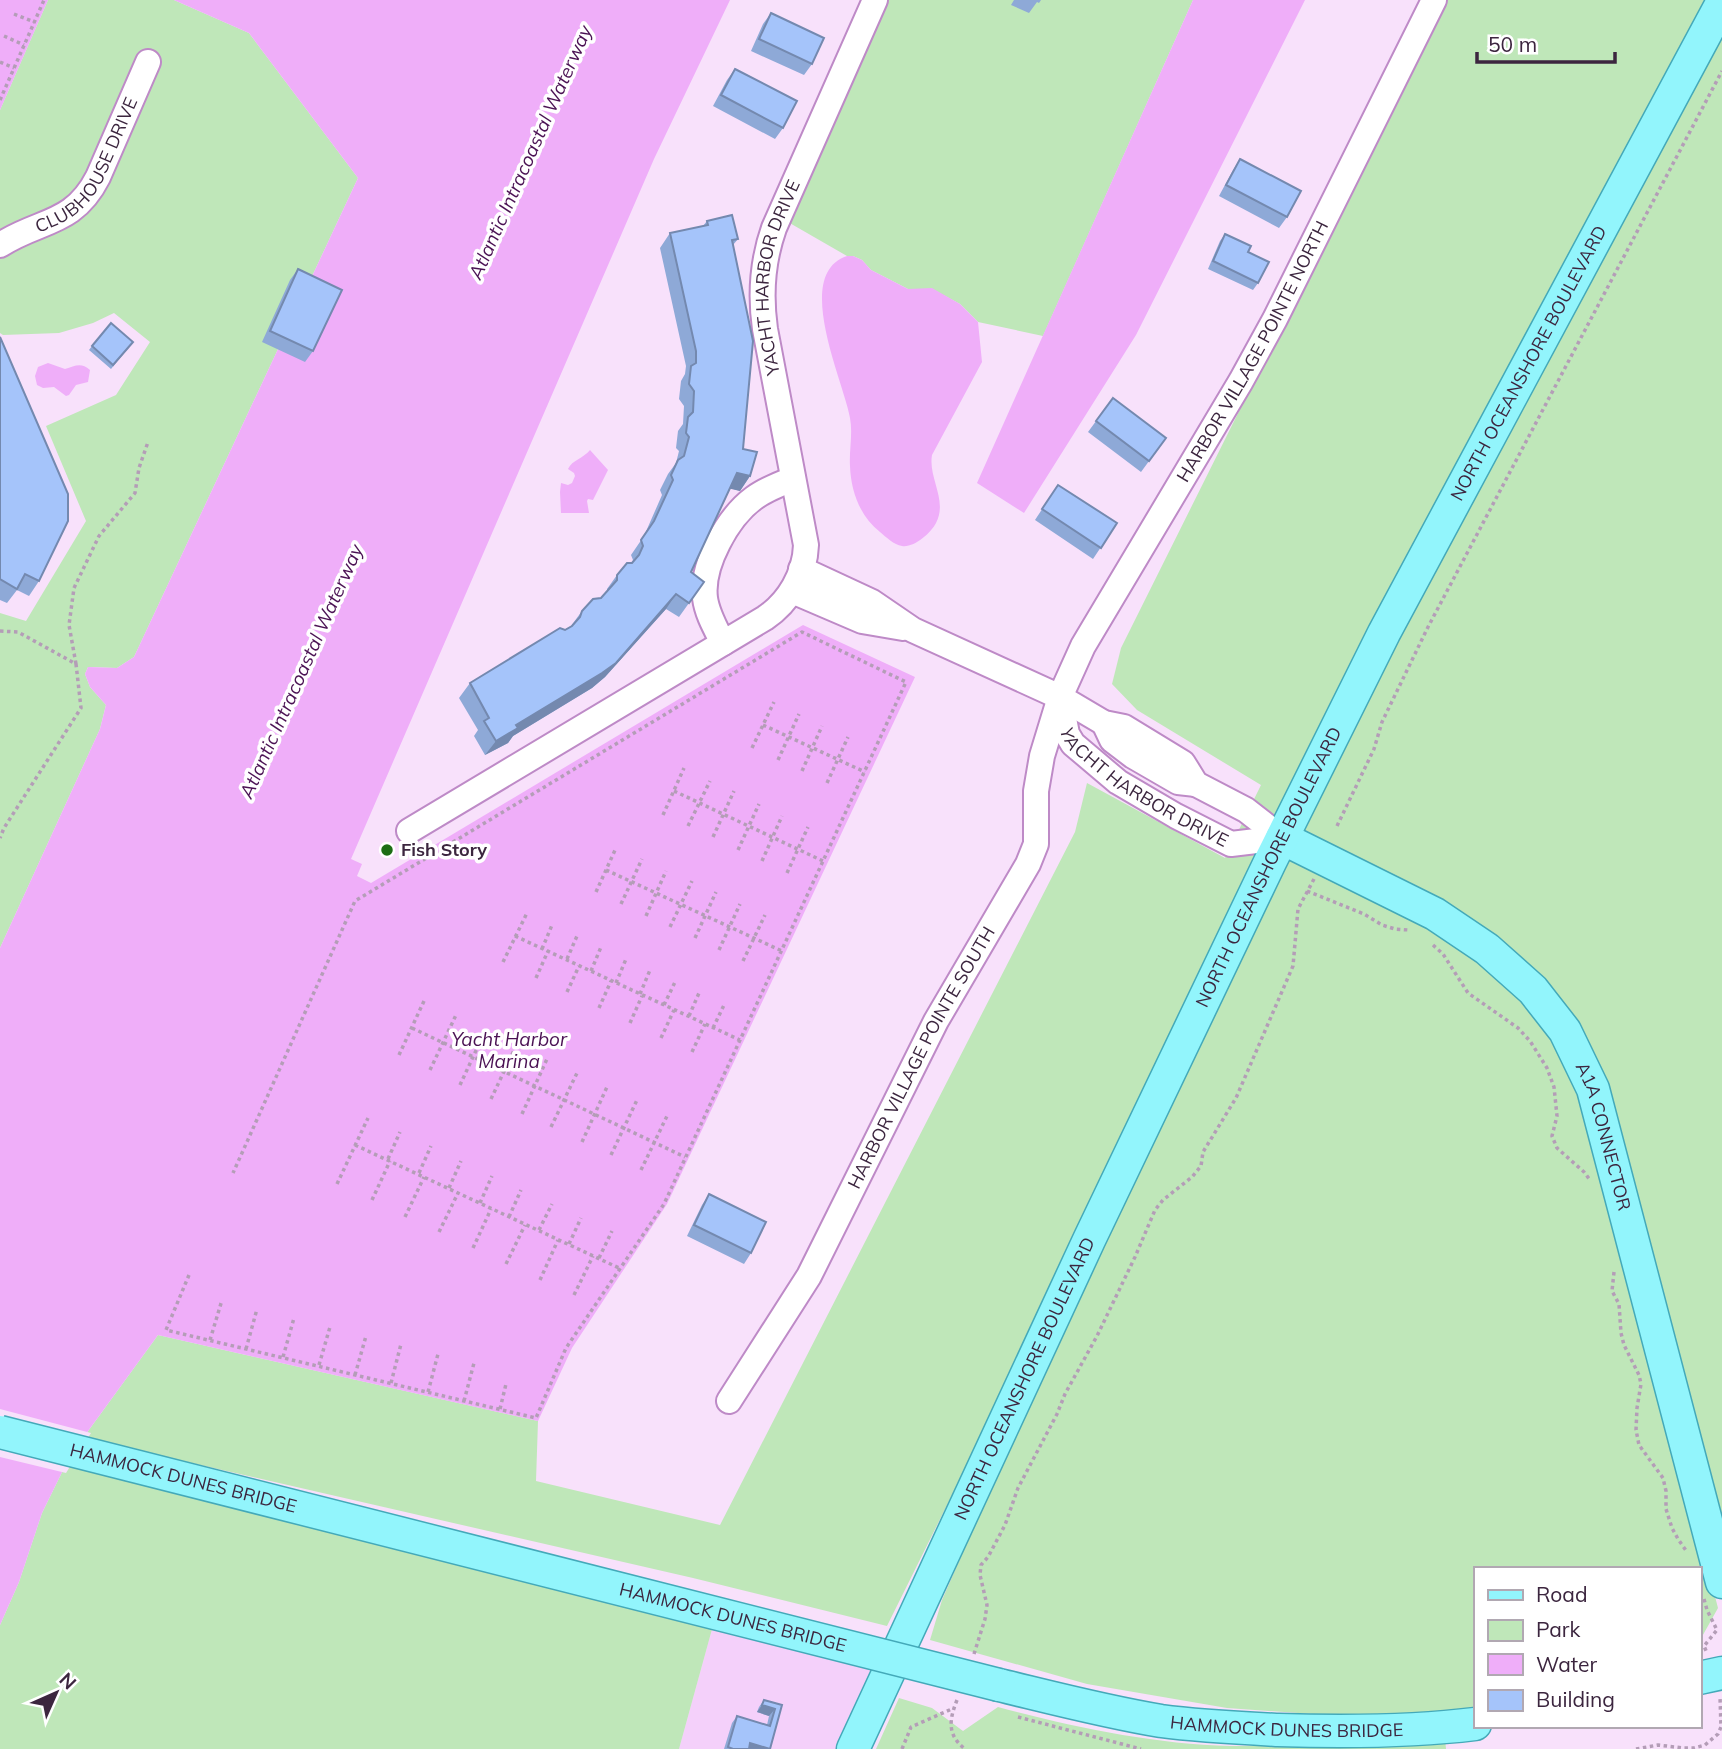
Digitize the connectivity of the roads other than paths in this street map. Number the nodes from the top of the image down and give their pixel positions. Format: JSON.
{"nodes":[{"id":1,"x":875,"y":0,"type":"edge"},
{"id":2,"x":1434,"y":0,"type":"edge"},
{"id":3,"x":1722,"y":4,"type":"edge"},
{"id":4,"x":148,"y":62,"type":"dead end"},
{"id":5,"x":0,"y":245,"type":"edge"},
{"id":6,"x":793,"y":479,"type":"junction"},
{"id":7,"x":796,"y":580,"type":"junction"},
{"id":8,"x":723,"y":643,"type":"junction"},
{"id":9,"x":1060,"y":697,"type":"junction"},
{"id":10,"x":1104,"y":723,"type":"junction"},
{"id":11,"x":1133,"y":756,"type":"junction"},
{"id":12,"x":1118,"y":782,"type":"junction"},
{"id":13,"x":1187,"y":783,"type":"junction"},
{"id":14,"x":1165,"y":809,"type":"junction"},
{"id":15,"x":409,"y":831,"type":"dead end"},
{"id":16,"x":1282,"y":838,"type":"junction"},
{"id":17,"x":729,"y":1401,"type":"dead end"},
{"id":18,"x":0,"y":1432,"type":"edge"},
{"id":19,"x":1712,"y":1586,"type":"edge"},
{"id":20,"x":1474,"y":1724,"type":"edge"},
{"id":21,"x":853,"y":1749,"type":"edge"}],
"edges":[{"from":1,"to":6,"type":"street","name":"YACHT HARBOR DRIVE"},
{"from":2,"to":9,"type":"street","name":"HARBOR VILLAGE POINTE NORTH"},
{"from":3,"to":16,"type":"main road","name":"NORTH OCEANSHORE BOULEVARD"},
{"from":4,"to":5,"type":"street","name":"CLUBHOUSE DRIVE"},
{"from":6,"to":7,"type":"street","name":"YACHT HARBOR DRIVE"},
{"from":6,"to":8,"type":"street"},
{"from":7,"to":8,"type":"street"},
{"from":7,"to":9,"type":"street","name":"YACHT HARBOR DRIVE"},
{"from":8,"to":15,"type":"street"},
{"from":9,"to":10,"type":"street","name":"YACHT HARBOR DRIVE"},
{"from":9,"to":12,"type":"street","name":"YACHT HARBOR DRIVE"},
{"from":9,"to":17,"type":"street","name":"HARBOR VILLAGE POINTE SOUTH"},
{"from":10,"to":11,"type":"street","name":"YACHT HARBOR DRIVE"},
{"from":10,"to":13,"type":"street","name":"YACHT HARBOR DRIVE"},
{"from":11,"to":12,"type":"street"},
{"from":11,"to":13,"type":"street","name":"YACHT HARBOR DRIVE"},
{"from":12,"to":14,"type":"street","name":"YACHT HARBOR DRIVE"},
{"from":13,"to":14,"type":"street"},
{"from":13,"to":16,"type":"street","name":"YACHT HARBOR DRIVE"},
{"from":14,"to":16,"type":"street","name":"YACHT HARBOR DRIVE"},
{"from":16,"to":19,"type":"main road","name":"A1A CONNECTOR"},
{"from":16,"to":21,"type":"main road","name":"NORTH OCEANSHORE BOULEVARD"},
{"from":18,"to":20,"type":"main road","name":"HAMMOCK DUNES BRIDGE","bridge":true}]}
